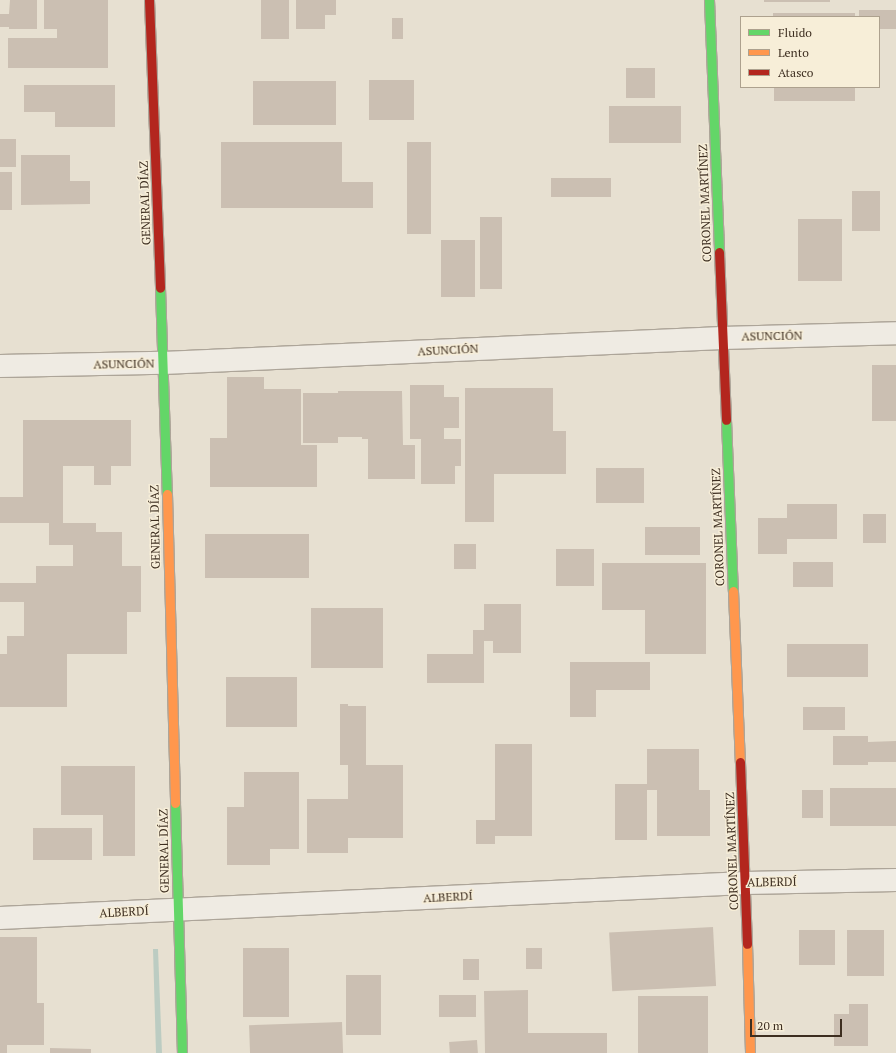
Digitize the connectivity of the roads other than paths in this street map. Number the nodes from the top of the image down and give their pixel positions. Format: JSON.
{"nodes":[{"id":1,"x":149,"y":0,"type":"edge"},
{"id":2,"x":709,"y":0,"type":"edge"},
{"id":3,"x":896,"y":334,"type":"edge"},
{"id":4,"x":722,"y":338,"type":"junction"},
{"id":5,"x":163,"y":363,"type":"junction"},
{"id":6,"x":0,"y":366,"type":"edge"},
{"id":7,"x":896,"y":880,"type":"edge"},
{"id":8,"x":745,"y":883,"type":"junction"},
{"id":9,"x":177,"y":910,"type":"junction"},
{"id":10,"x":0,"y":918,"type":"edge"},
{"id":11,"x":182,"y":1053,"type":"edge"},
{"id":12,"x":750,"y":1053,"type":"edge"}],
"edges":[{"from":1,"to":5,"type":"street","name":"GENERAL DÍAZ"},
{"from":2,"to":4,"type":"street","name":"CORONEL MARTÍNEZ"},
{"from":3,"to":4,"type":"street","name":"ASUNCIÓN"},
{"from":4,"to":5,"type":"street","name":"ASUNCIÓN"},
{"from":4,"to":8,"type":"street","name":"CORONEL MARTÍNEZ"},
{"from":5,"to":6,"type":"street","name":"ASUNCIÓN"},
{"from":5,"to":9,"type":"street","name":"GENERAL DÍAZ"},
{"from":7,"to":8,"type":"street","name":"ALBERDÍ"},
{"from":8,"to":9,"type":"street","name":"ALBERDÍ"},
{"from":8,"to":12,"type":"street","name":"CORONEL MARTÍNEZ"},
{"from":9,"to":10,"type":"street","name":"ALBERDÍ"},
{"from":9,"to":11,"type":"street","name":"GENERAL DÍAZ"}]}
